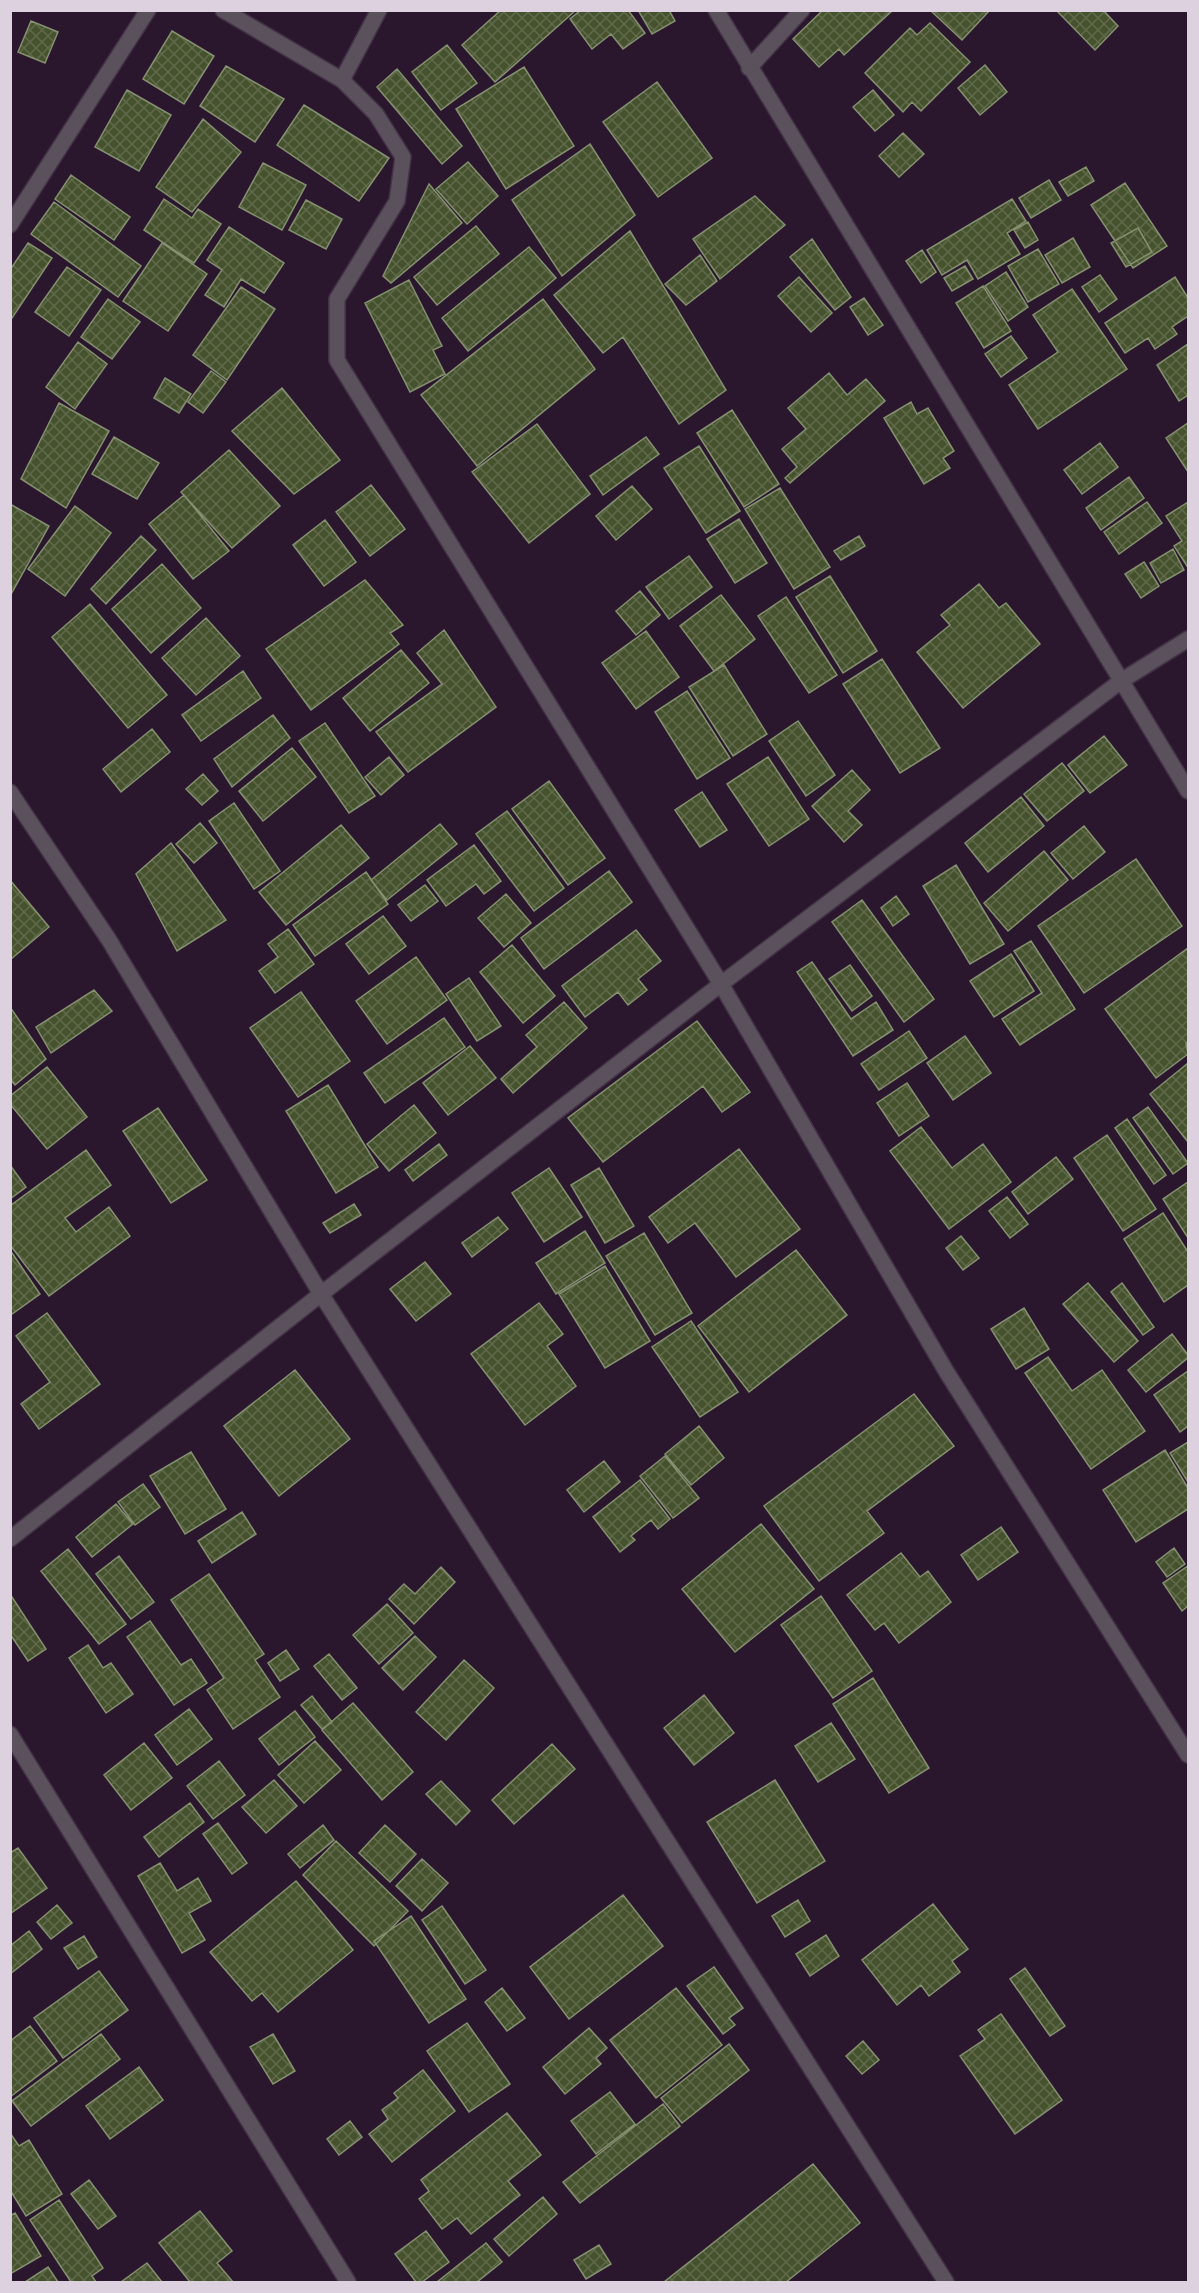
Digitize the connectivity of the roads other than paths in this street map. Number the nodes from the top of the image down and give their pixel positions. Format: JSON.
{"nodes":[{"id":1,"x":148,"y":10,"type":"edge"},
{"id":2,"x":223,"y":10,"type":"edge"},
{"id":3,"x":379,"y":10,"type":"edge"},
{"id":4,"x":716,"y":10,"type":"edge"},
{"id":5,"x":802,"y":10,"type":"edge"},
{"id":6,"x":749,"y":68,"type":"junction"},
{"id":7,"x":342,"y":80,"type":"junction"},
{"id":8,"x":10,"y":225,"type":"edge"},
{"id":9,"x":1188,"y":639,"type":"edge"},
{"id":10,"x":1121,"y":681,"type":"junction"},
{"id":11,"x":1188,"y":791,"type":"edge"},
{"id":12,"x":10,"y":792,"type":"edge"},
{"id":13,"x":721,"y":984,"type":"junction"},
{"id":14,"x":321,"y":1294,"type":"junction"},
{"id":15,"x":10,"y":1539,"type":"edge"},
{"id":16,"x":10,"y":1734,"type":"edge"},
{"id":17,"x":1188,"y":1755,"type":"edge"},
{"id":18,"x":348,"y":2283,"type":"edge"},
{"id":19,"x":946,"y":2283,"type":"edge"}],
"edges":[{"from":1,"to":8,"type":"street"},
{"from":2,"to":7,"type":"street"},
{"from":3,"to":7,"type":"street"},
{"from":4,"to":6,"type":"street"},
{"from":5,"to":6,"type":"street"},
{"from":6,"to":10,"type":"street"},
{"from":7,"to":13,"type":"street"},
{"from":9,"to":10,"type":"street"},
{"from":10,"to":11,"type":"street"},
{"from":10,"to":13,"type":"street"},
{"from":12,"to":14,"type":"street"},
{"from":13,"to":14,"type":"street"},
{"from":13,"to":17,"type":"street"},
{"from":14,"to":15,"type":"street"},
{"from":14,"to":19,"type":"street"},
{"from":16,"to":18,"type":"street"}]}
